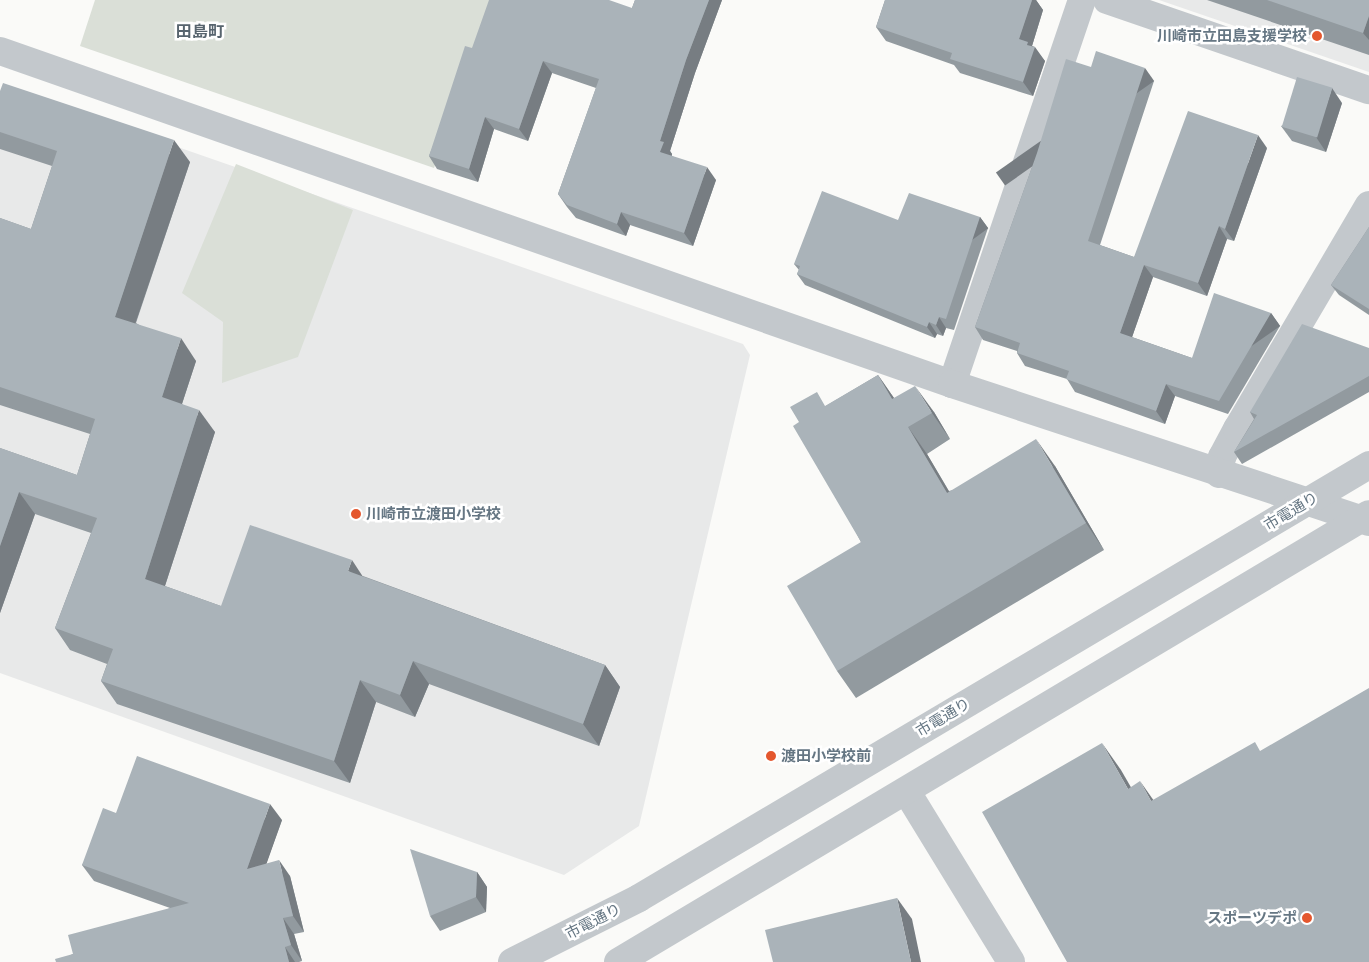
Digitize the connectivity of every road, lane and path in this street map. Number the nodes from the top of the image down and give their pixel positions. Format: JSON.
{"nodes":[{"id":1,"x":1082,"y":0,"type":"edge"},
{"id":2,"x":1108,"y":0,"type":"edge"},
{"id":3,"x":0,"y":51,"type":"edge"},
{"id":4,"x":1369,"y":90,"type":"edge"},
{"id":5,"x":1369,"y":206,"type":"edge"},
{"id":6,"x":952,"y":384,"type":"junction"},
{"id":7,"x":1369,"y":465,"type":"edge"},
{"id":8,"x":1219,"y":474,"type":"junction"},
{"id":9,"x":1306,"y":502,"type":"junction"},
{"id":10,"x":1366,"y":518,"type":"edge"},
{"id":11,"x":907,"y":792,"type":"junction"},
{"id":12,"x":512,"y":962,"type":"edge"},
{"id":13,"x":618,"y":962,"type":"edge"},
{"id":14,"x":1011,"y":962,"type":"edge"}],
"edges":[{"from":1,"to":6,"type":"street"},
{"from":2,"to":4,"type":"street"},
{"from":3,"to":6,"type":"street"},
{"from":5,"to":8,"type":"street"},
{"from":6,"to":8,"type":"street"},
{"from":7,"to":9,"type":"street","name":"市電通り"},
{"from":8,"to":9,"type":"street"},
{"from":9,"to":10,"type":"street"},
{"from":9,"to":12,"type":"street","name":"市電通り"},
{"from":10,"to":11,"type":"street"},
{"from":11,"to":13,"type":"street"},
{"from":11,"to":14,"type":"street"}]}
